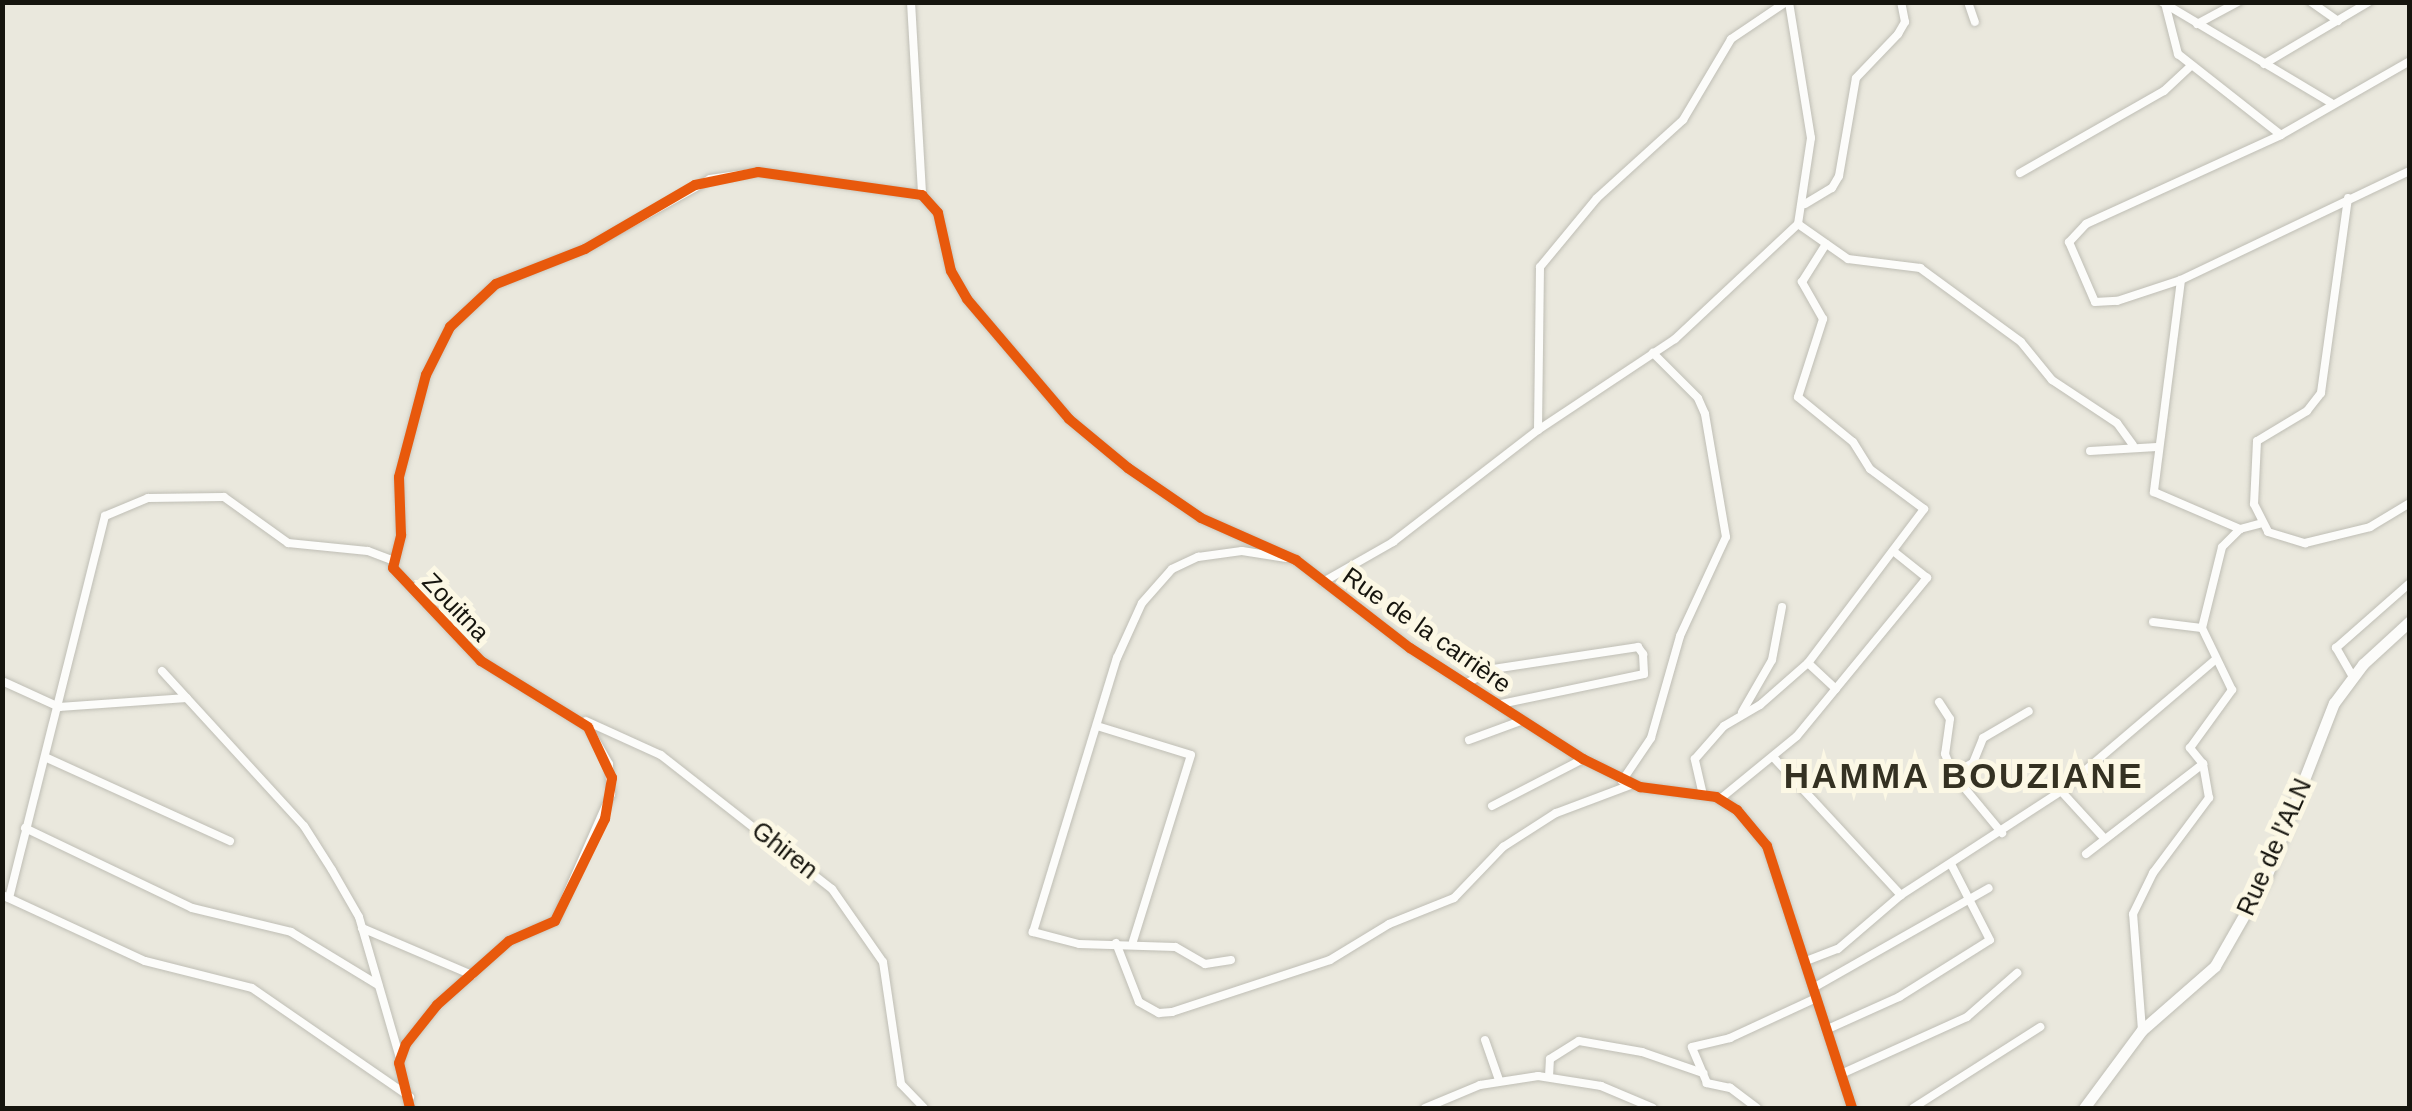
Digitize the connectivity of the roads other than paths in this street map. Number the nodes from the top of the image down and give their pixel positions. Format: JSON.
{"nodes":[{"id":1,"x":910,"y":2,"type":"edge"},
{"id":2,"x":1787,"y":2,"type":"edge"},
{"id":3,"x":1901,"y":2,"type":"edge"},
{"id":4,"x":1968,"y":2,"type":"edge"},
{"id":5,"x":2238,"y":2,"type":"edge"},
{"id":6,"x":2311,"y":2,"type":"edge"},
{"id":7,"x":2368,"y":2,"type":"edge"},
{"id":8,"x":2165,"y":4,"type":"edge"},
{"id":9,"x":2338,"y":20,"type":"junction"},
{"id":10,"x":1975,"y":22,"type":"dead end"},
{"id":11,"x":2197,"y":24,"type":"junction"},
{"id":12,"x":2410,"y":60,"type":"edge"},
{"id":13,"x":2264,"y":64,"type":"junction"},
{"id":14,"x":2190,"y":66,"type":"junction"},
{"id":15,"x":2330,"y":102,"type":"junction"},
{"id":16,"x":2280,"y":135,"type":"junction"},
{"id":17,"x":2410,"y":171,"type":"edge"},
{"id":18,"x":2020,"y":173,"type":"dead end"},
{"id":19,"x":922,"y":195,"type":"junction"},
{"id":20,"x":2348,"y":198,"type":"junction"},
{"id":21,"x":1805,"y":204,"type":"junction"},
{"id":22,"x":1798,"y":224,"type":"junction"},
{"id":23,"x":1826,"y":244,"type":"junction"},
{"id":24,"x":2181,"y":280,"type":"junction"},
{"id":25,"x":1654,"y":353,"type":"junction"},
{"id":26,"x":1538,"y":430,"type":"junction"},
{"id":27,"x":2133,"y":445,"type":"junction"},
{"id":28,"x":2157,"y":447,"type":"junction"},
{"id":29,"x":2090,"y":451,"type":"dead end"},
{"id":30,"x":2410,"y":504,"type":"edge"},
{"id":31,"x":2259,"y":524,"type":"junction"},
{"id":32,"x":2240,"y":530,"type":"junction"},
{"id":33,"x":1893,"y":552,"type":"junction"},
{"id":34,"x":392,"y":560,"type":"junction"},
{"id":35,"x":1298,"y":562,"type":"junction"},
{"id":36,"x":1323,"y":582,"type":"junction"},
{"id":37,"x":2410,"y":583,"type":"edge"},
{"id":38,"x":1782,"y":607,"type":"dead end"},
{"id":39,"x":2410,"y":621,"type":"edge"},
{"id":40,"x":2153,"y":622,"type":"dead end"},
{"id":41,"x":2202,"y":628,"type":"junction"},
{"id":42,"x":2215,"y":660,"type":"junction"},
{"id":43,"x":1808,"y":662,"type":"junction"},
{"id":44,"x":162,"y":671,"type":"dead end"},
{"id":45,"x":2352,"y":677,"type":"junction"},
{"id":46,"x":2,"y":682,"type":"edge"},
{"id":47,"x":1467,"y":683,"type":"junction"},
{"id":48,"x":1836,"y":689,"type":"junction"},
{"id":49,"x":187,"y":698,"type":"junction"},
{"id":50,"x":1939,"y":702,"type":"dead end"},
{"id":51,"x":1500,"y":704,"type":"junction"},
{"id":52,"x":58,"y":707,"type":"junction"},
{"id":53,"x":2029,"y":711,"type":"dead end"},
{"id":54,"x":1742,"y":712,"type":"junction"},
{"id":55,"x":577,"y":717,"type":"junction"},
{"id":56,"x":1523,"y":720,"type":"junction"},
{"id":57,"x":1097,"y":726,"type":"junction"},
{"id":58,"x":1469,"y":740,"type":"dead end"},
{"id":59,"x":47,"y":758,"type":"junction"},
{"id":60,"x":1774,"y":758,"type":"junction"},
{"id":61,"x":1584,"y":759,"type":"junction"},
{"id":62,"x":2204,"y":764,"type":"junction"},
{"id":63,"x":1954,"y":774,"type":"junction"},
{"id":64,"x":1627,"y":783,"type":"junction"},
{"id":65,"x":2061,"y":792,"type":"junction"},
{"id":66,"x":1703,"y":795,"type":"junction"},
{"id":67,"x":1720,"y":799,"type":"junction"},
{"id":68,"x":1492,"y":806,"type":"dead end"},
{"id":69,"x":25,"y":828,"type":"junction"},
{"id":70,"x":2002,"y":833,"type":"junction"},
{"id":71,"x":2105,"y":839,"type":"junction"},
{"id":72,"x":230,"y":842,"type":"dead end"},
{"id":73,"x":2086,"y":854,"type":"dead end"},
{"id":74,"x":1951,"y":864,"type":"junction"},
{"id":75,"x":1989,"y":888,"type":"dead end"},
{"id":76,"x":6,"y":896,"type":"edge"},
{"id":77,"x":1901,"y":896,"type":"junction"},
{"id":78,"x":1972,"y":900,"type":"junction"},
{"id":79,"x":362,"y":928,"type":"junction"},
{"id":80,"x":1133,"y":941,"type":"junction"},
{"id":81,"x":1116,"y":943,"type":"junction"},
{"id":82,"x":1230,"y":960,"type":"dead end"},
{"id":83,"x":1806,"y":961,"type":"junction"},
{"id":84,"x":2017,"y":974,"type":"dead end"},
{"id":85,"x":472,"y":975,"type":"junction"},
{"id":86,"x":378,"y":985,"type":"junction"},
{"id":87,"x":1814,"y":993,"type":"junction"},
{"id":88,"x":2040,"y":1027,"type":"dead end"},
{"id":89,"x":1830,"y":1028,"type":"junction"},
{"id":90,"x":2142,"y":1030,"type":"junction"},
{"id":91,"x":1485,"y":1040,"type":"dead end"},
{"id":92,"x":399,"y":1056,"type":"junction"},
{"id":93,"x":1703,"y":1073,"type":"junction"},
{"id":94,"x":1841,"y":1074,"type":"junction"},
{"id":95,"x":1549,"y":1077,"type":"junction"},
{"id":96,"x":1499,"y":1080,"type":"junction"},
{"id":97,"x":410,"y":1097,"type":"junction"},
{"id":98,"x":1741,"y":1098,"type":"junction"},
{"id":99,"x":410,"y":1108,"type":"edge"},
{"id":100,"x":924,"y":1108,"type":"edge"},
{"id":101,"x":1425,"y":1108,"type":"edge"},
{"id":102,"x":1653,"y":1108,"type":"edge"},
{"id":103,"x":1732,"y":1108,"type":"edge"},
{"id":104,"x":1757,"y":1108,"type":"edge"},
{"id":105,"x":1852,"y":1108,"type":"edge"},
{"id":106,"x":1913,"y":1108,"type":"edge"},
{"id":107,"x":2084,"y":1108,"type":"edge"}],
"edges":[{"from":1,"to":19,"type":"street"},
{"from":2,"to":21,"type":"street"},
{"from":2,"to":26,"type":"street"},
{"from":3,"to":21,"type":"street"},
{"from":4,"to":10,"type":"street"},
{"from":5,"to":11,"type":"street"},
{"from":6,"to":9,"type":"street"},
{"from":7,"to":9,"type":"street"},
{"from":8,"to":11,"type":"street"},
{"from":8,"to":14,"type":"street"},
{"from":9,"to":13,"type":"street"},
{"from":11,"to":13,"type":"street"},
{"from":12,"to":15,"type":"street"},
{"from":13,"to":15,"type":"street"},
{"from":14,"to":16,"type":"street"},
{"from":14,"to":18,"type":"street"},
{"from":15,"to":16,"type":"street"},
{"from":16,"to":24,"type":"street"},
{"from":17,"to":20,"type":"street"},
{"from":19,"to":34,"type":"street","name":"Zouitna"},
{"from":19,"to":35,"type":"street","name":"Rue de la carrière"},
{"from":20,"to":24,"type":"street"},
{"from":20,"to":31,"type":"street"},
{"from":21,"to":22,"type":"street"},
{"from":22,"to":23,"type":"street"},
{"from":22,"to":25,"type":"street"},
{"from":23,"to":27,"type":"street"},
{"from":23,"to":33,"type":"street"},
{"from":24,"to":28,"type":"street"},
{"from":25,"to":26,"type":"street"},
{"from":25,"to":64,"type":"street"},
{"from":26,"to":36,"type":"street"},
{"from":27,"to":28,"type":"street"},
{"from":27,"to":29,"type":"street"},
{"from":28,"to":32,"type":"street"},
{"from":30,"to":31,"type":"street"},
{"from":31,"to":32,"type":"street"},
{"from":32,"to":41,"type":"street"},
{"from":33,"to":43,"type":"street"},
{"from":33,"to":48,"type":"street"},
{"from":34,"to":52,"type":"street"},
{"from":34,"to":55,"type":"street","name":"Zouitna"},
{"from":35,"to":36,"type":"street","name":"Rue de la carrière"},
{"from":35,"to":57,"type":"street"},
{"from":36,"to":47,"type":"street","name":"Rue de la carrière"},
{"from":37,"to":45,"type":"street"},
{"from":38,"to":54,"type":"street"},
{"from":39,"to":45,"type":"main road","name":"Rue de l'ALN"},
{"from":40,"to":41,"type":"street"},
{"from":41,"to":42,"type":"street"},
{"from":42,"to":62,"type":"street"},
{"from":42,"to":65,"type":"street"},
{"from":43,"to":48,"type":"street"},
{"from":43,"to":54,"type":"street"},
{"from":44,"to":49,"type":"street"},
{"from":45,"to":90,"type":"main road","name":"Rue de l'ALN"},
{"from":46,"to":52,"type":"street"},
{"from":47,"to":51,"type":"street","name":"Rue de la carrière"},
{"from":47,"to":51,"type":"street"},
{"from":48,"to":60,"type":"street"},
{"from":49,"to":52,"type":"street"},
{"from":49,"to":79,"type":"street"},
{"from":50,"to":63,"type":"street"},
{"from":51,"to":56,"type":"street","name":"Rue de la carrière"},
{"from":52,"to":59,"type":"street"},
{"from":53,"to":63,"type":"street"},
{"from":54,"to":66,"type":"street"},
{"from":55,"to":85,"type":"street","name":"Zouitna"},
{"from":55,"to":100,"type":"street","name":"Ghiren"},
{"from":56,"to":58,"type":"street"},
{"from":56,"to":61,"type":"street","name":"Rue de la carrière"},
{"from":57,"to":80,"type":"street"},
{"from":57,"to":81,"type":"street"},
{"from":59,"to":69,"type":"street"},
{"from":59,"to":72,"type":"street"},
{"from":60,"to":67,"type":"street"},
{"from":60,"to":77,"type":"street"},
{"from":61,"to":64,"type":"street","name":"Rue de la carrière"},
{"from":61,"to":68,"type":"street"},
{"from":62,"to":71,"type":"street"},
{"from":62,"to":90,"type":"street"},
{"from":63,"to":70,"type":"street"},
{"from":64,"to":66,"type":"street","name":"Rue de la carrière"},
{"from":64,"to":81,"type":"street"},
{"from":65,"to":70,"type":"street"},
{"from":65,"to":71,"type":"street"},
{"from":66,"to":67,"type":"street","name":"Rue de la carrière"},
{"from":67,"to":83,"type":"street"},
{"from":69,"to":76,"type":"street"},
{"from":69,"to":86,"type":"street"},
{"from":70,"to":74,"type":"street"},
{"from":71,"to":73,"type":"street"},
{"from":74,"to":77,"type":"street"},
{"from":74,"to":78,"type":"street"},
{"from":75,"to":78,"type":"street"},
{"from":76,"to":97,"type":"street"},
{"from":77,"to":83,"type":"street"},
{"from":78,"to":87,"type":"street"},
{"from":78,"to":89,"type":"street"},
{"from":79,"to":85,"type":"street"},
{"from":79,"to":86,"type":"street"},
{"from":80,"to":81,"type":"street"},
{"from":80,"to":82,"type":"street"},
{"from":83,"to":87,"type":"street"},
{"from":84,"to":94,"type":"street"},
{"from":85,"to":92,"type":"street","name":"Zouitna"},
{"from":86,"to":92,"type":"street"},
{"from":87,"to":89,"type":"street"},
{"from":87,"to":93,"type":"street"},
{"from":88,"to":106,"type":"street"},
{"from":89,"to":94,"type":"street"},
{"from":90,"to":107,"type":"main road","name":"Rue de l'ALN"},
{"from":91,"to":96,"type":"street"},
{"from":92,"to":97,"type":"street"},
{"from":93,"to":95,"type":"street"},
{"from":93,"to":98,"type":"street"},
{"from":94,"to":105,"type":"street"},
{"from":95,"to":96,"type":"street"},
{"from":95,"to":102,"type":"street"},
{"from":96,"to":101,"type":"street"},
{"from":97,"to":99,"type":"street"},
{"from":98,"to":103,"type":"street"},
{"from":98,"to":104,"type":"street"}]}
